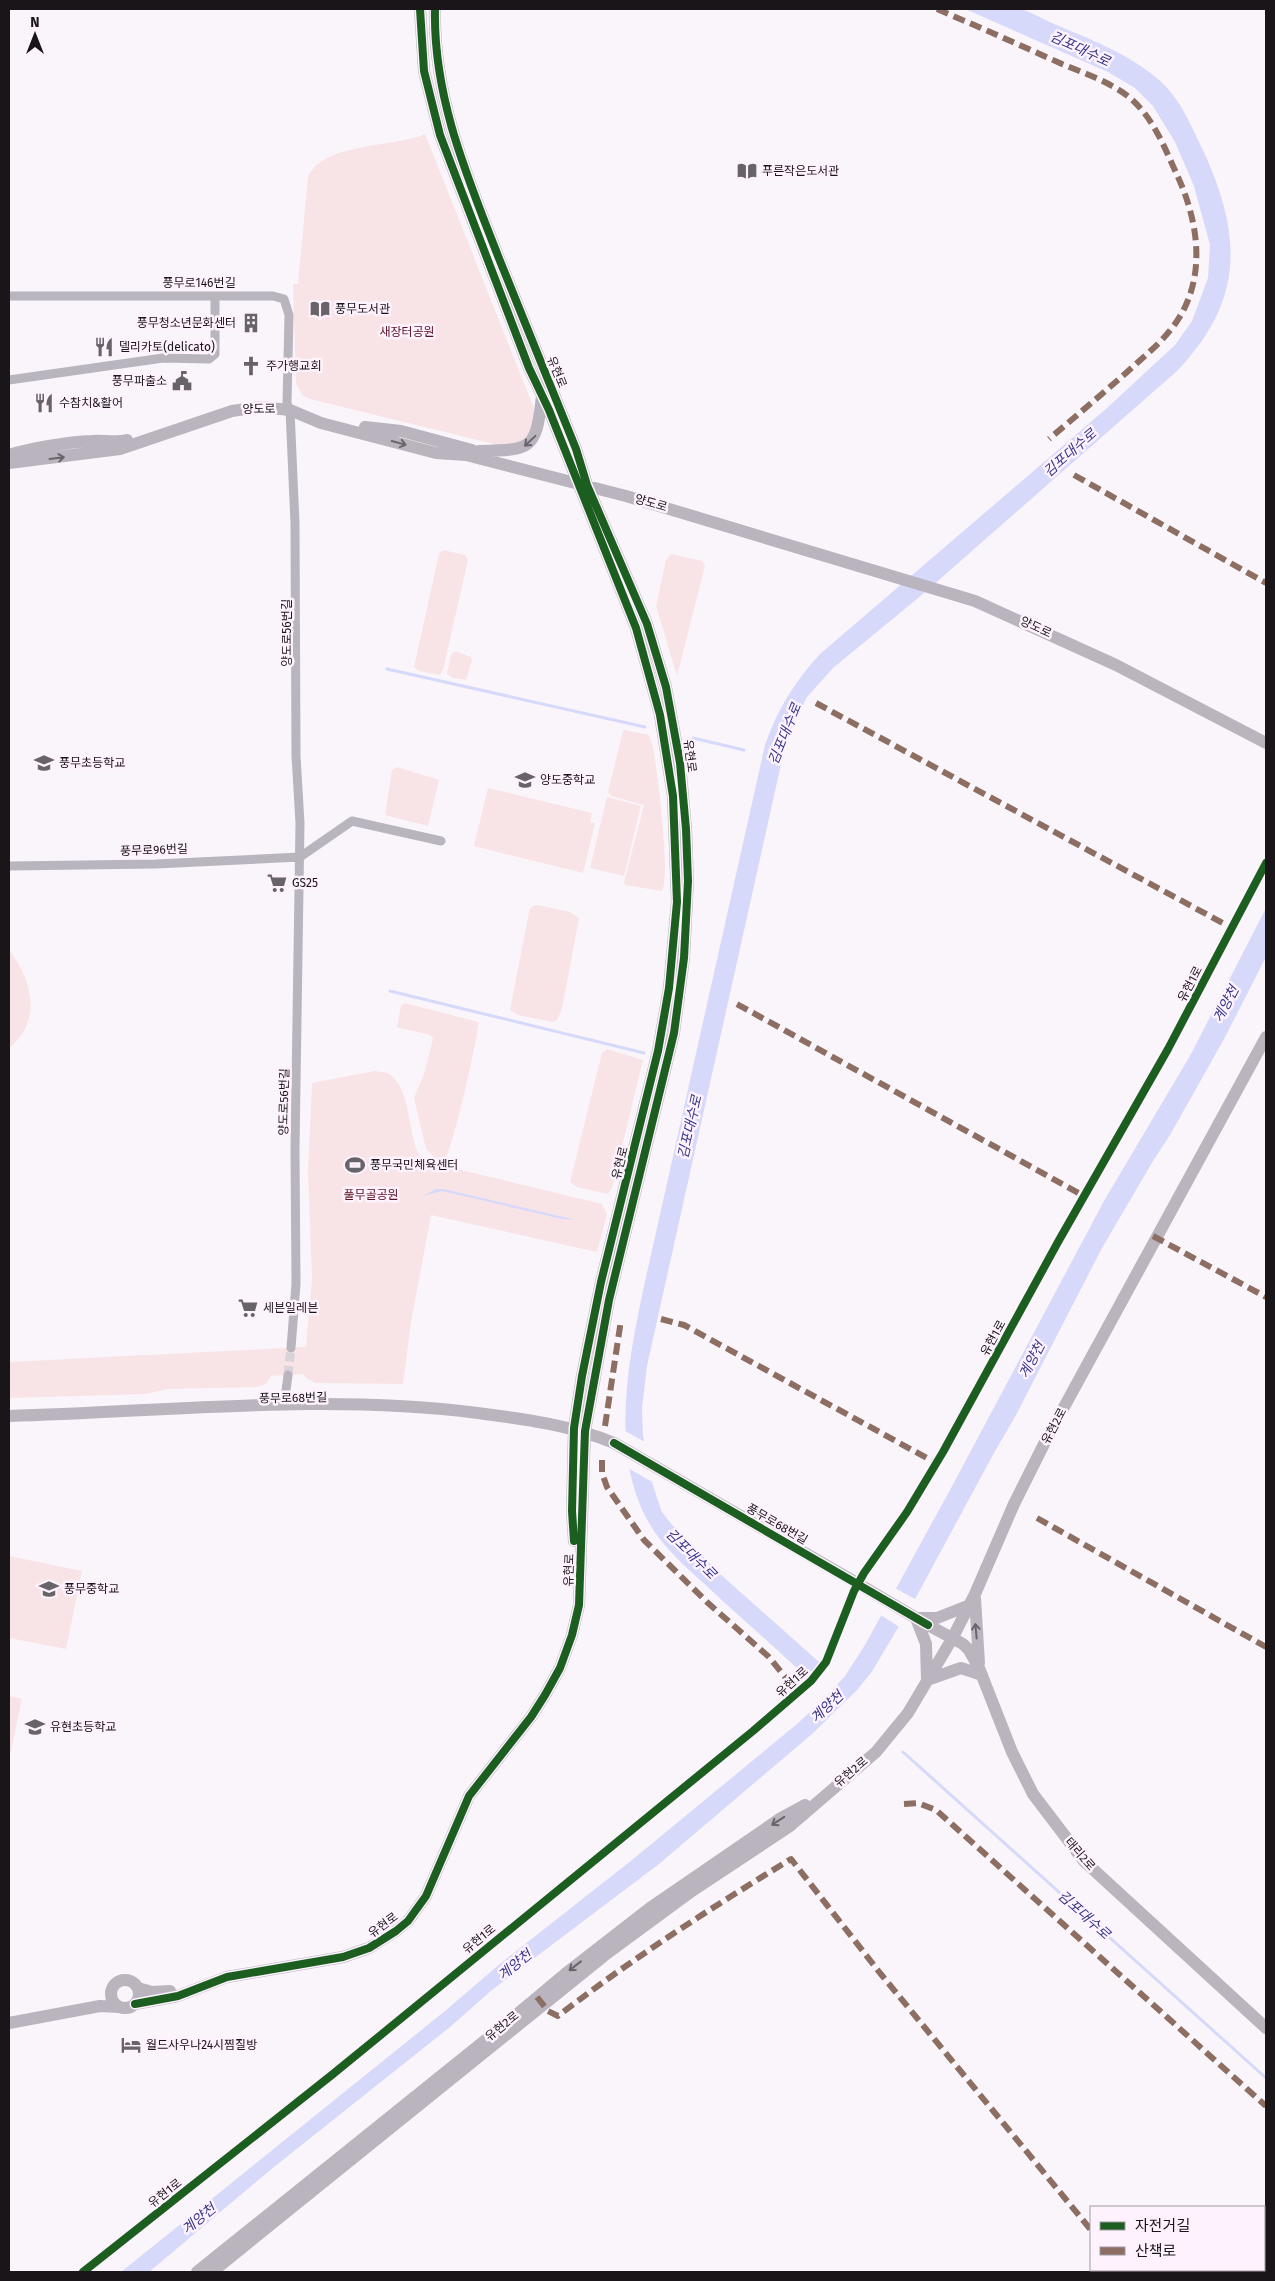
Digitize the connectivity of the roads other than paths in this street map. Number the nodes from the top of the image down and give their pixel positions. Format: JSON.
{"nodes":[{"id":1,"x":420,"y":9,"type":"edge"},
{"id":2,"x":436,"y":9,"type":"edge"},
{"id":3,"x":9,"y":296,"type":"edge"},
{"id":4,"x":215,"y":296,"type":"junction"},
{"id":5,"x":9,"y":380,"type":"edge"},
{"id":6,"x":542,"y":396,"type":"junction"},
{"id":7,"x":289,"y":407,"type":"junction"},
{"id":8,"x":479,"y":451,"type":"junction"},
{"id":9,"x":9,"y":456,"type":"edge"},
{"id":10,"x":9,"y":463,"type":"edge"},
{"id":11,"x":580,"y":479,"type":"junction"},
{"id":12,"x":940,"y":588,"type":"junction"},
{"id":13,"x":1266,"y":737,"type":"edge"},
{"id":14,"x":1266,"y":743,"type":"edge"},
{"id":15,"x":441,"y":841,"type":"dead end"},
{"id":16,"x":300,"y":857,"type":"junction"},
{"id":17,"x":1266,"y":863,"type":"edge"},
{"id":18,"x":9,"y":866,"type":"edge"},
{"id":19,"x":1266,"y":1037,"type":"edge"},
{"id":20,"x":291,"y":1348,"type":"tunnel mouth"},
{"id":21,"x":288,"y":1375,"type":"tunnel mouth"},
{"id":22,"x":286,"y":1398,"type":"junction"},
{"id":23,"x":9,"y":1410,"type":"edge"},
{"id":24,"x":9,"y":1416,"type":"edge"},
{"id":25,"x":579,"y":1429,"type":"junction"},
{"id":26,"x":973,"y":1600,"type":"junction"},
{"id":27,"x":928,"y":1626,"type":"junction"},
{"id":28,"x":952,"y":1638,"type":"junction"},
{"id":29,"x":981,"y":1671,"type":"junction"},
{"id":30,"x":927,"y":1680,"type":"junction"},
{"id":31,"x":821,"y":1797,"type":"junction"},
{"id":32,"x":138,"y":1988,"type":"junction"},
{"id":33,"x":112,"y":1990,"type":"junction"},
{"id":34,"x":135,"y":2004,"type":"junction"},
{"id":35,"x":119,"y":2007,"type":"junction"},
{"id":36,"x":93,"y":2008,"type":"junction"},
{"id":37,"x":9,"y":2024,"type":"edge"},
{"id":38,"x":1266,"y":2028,"type":"edge"},
{"id":39,"x":83,"y":2272,"type":"edge"},
{"id":40,"x":196,"y":2272,"type":"edge"},
{"id":41,"x":212,"y":2272,"type":"edge"}],
"edges":[{"from":1,"to":6,"type":"street","name":"유현로"},
{"from":2,"to":11,"type":"street","name":"유현로"},
{"from":3,"to":4,"type":"street","name":"풍무로146번길"},
{"from":4,"to":5,"type":"street"},
{"from":4,"to":7,"type":"street","name":"풍무로146번길"},
{"from":6,"to":8,"type":"street","one_way":true},
{"from":6,"to":11,"type":"street","name":"유현로"},
{"from":7,"to":8,"type":"street","name":"양도로"},
{"from":7,"to":9,"type":"street","name":"양도로"},
{"from":10,"to":7,"type":"street","name":"양도로","one_way":true},
{"from":7,"to":11,"type":"street","name":"양도로","one_way":true},
{"from":7,"to":16,"type":"street","name":"양도로56번길"},
{"from":8,"to":11,"type":"street","name":"양도로"},
{"from":11,"to":12,"type":"street","name":"양도로"},
{"from":11,"to":25,"type":"street","name":"유현로"},
{"from":12,"to":13,"type":"street","name":"양도로"},
{"from":12,"to":14,"type":"street","name":"양도로"},
{"from":15,"to":16,"type":"street"},
{"from":16,"to":18,"type":"street","name":"풍무로96번길"},
{"from":16,"to":20,"type":"street","name":"양도로56번길"},
{"from":17,"to":39,"type":"street","name":"유현1로"},
{"from":19,"to":26,"type":"street","name":"유현2로"},
{"from":21,"to":22,"type":"street"},
{"from":22,"to":23,"type":"street","name":"풍무로68번길"},
{"from":22,"to":25,"type":"street","name":"풍무로68번길"},
{"from":24,"to":25,"type":"street","name":"풍무로68번길"},
{"from":25,"to":27,"type":"street","name":"풍무로68번길","bridge":true},
{"from":25,"to":32,"type":"street","name":"유현로"},
{"from":25,"to":34,"type":"street","name":"유현로"},
{"from":26,"to":27,"type":"street"},
{"from":26,"to":28,"type":"street","name":"유현2로"},
{"from":29,"to":26,"type":"street","one_way":true},
{"from":27,"to":28,"type":"street","name":"풍무로68번길"},
{"from":27,"to":30,"type":"street"},
{"from":28,"to":29,"type":"street","name":"태리2로"},
{"from":28,"to":30,"type":"street","name":"유현2로"},
{"from":29,"to":30,"type":"street"},
{"from":29,"to":38,"type":"street","name":"태리2로"},
{"from":30,"to":31,"type":"street","name":"유현2로"},
{"from":31,"to":40,"type":"street","name":"유현2로","one_way":true},
{"from":31,"to":41,"type":"street","name":"유현2로"},
{"from":32,"to":33,"type":"street"},
{"from":32,"to":34,"type":"street"},
{"from":33,"to":35,"type":"street"},
{"from":33,"to":36,"type":"street"},
{"from":34,"to":35,"type":"street"},
{"from":35,"to":36,"type":"street"},
{"from":36,"to":37,"type":"street"}]}
